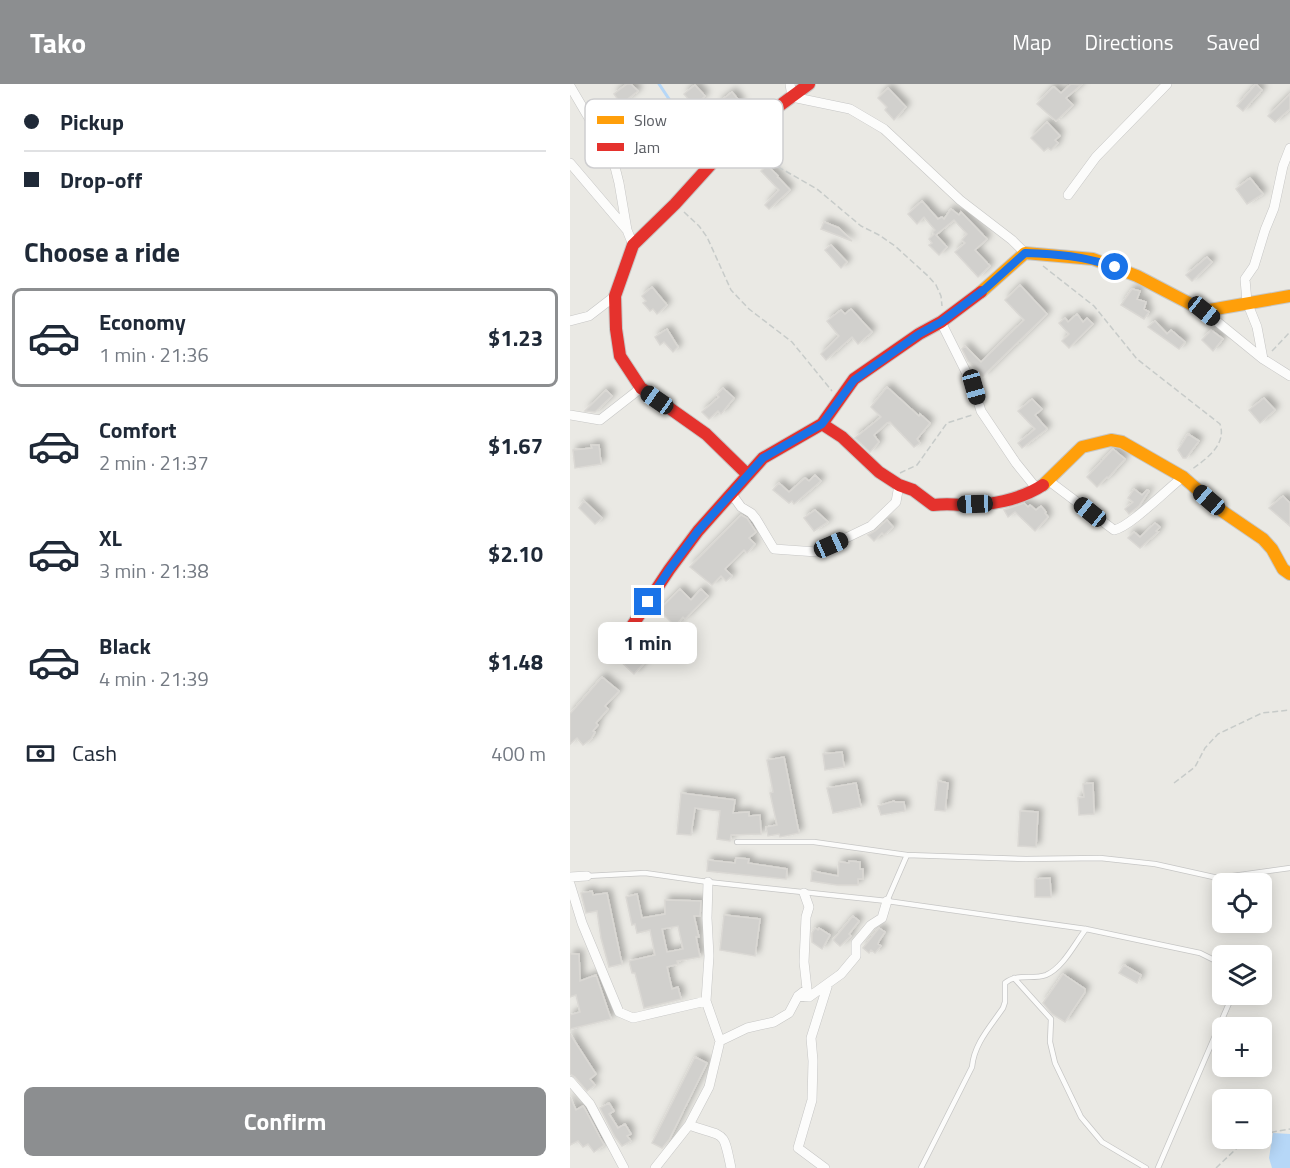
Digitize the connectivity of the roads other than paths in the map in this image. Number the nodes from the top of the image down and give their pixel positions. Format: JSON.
{"nodes":[{"id":1,"x":790,"y":84,"type":"edge"},
{"id":2,"x":809,"y":84,"type":"edge"},
{"id":3,"x":1167,"y":84,"type":"edge"},
{"id":4,"x":570,"y":86,"type":"edge"},
{"id":5,"x":792,"y":97,"type":"junction"},
{"id":6,"x":783,"y":103,"type":"edge"},
{"id":7,"x":585,"y":111,"type":"edge"},
{"id":8,"x":1290,"y":148,"type":"edge"},
{"id":9,"x":570,"y":163,"type":"edge"},
{"id":10,"x":615,"y":168,"type":"edge"},
{"id":11,"x":707,"y":168,"type":"edge"},
{"id":12,"x":1068,"y":195,"type":"dead end"},
{"id":13,"x":627,"y":230,"type":"junction"},
{"id":14,"x":633,"y":245,"type":"junction"},
{"id":15,"x":1025,"y":253,"type":"junction"},
{"id":16,"x":615,"y":296,"type":"junction"},
{"id":17,"x":1290,"y":296,"type":"edge"},
{"id":18,"x":1247,"y":302,"type":"junction"},
{"id":19,"x":1204,"y":311,"type":"junction"},
{"id":20,"x":570,"y":321,"type":"edge"},
{"id":21,"x":943,"y":321,"type":"junction"},
{"id":22,"x":1263,"y":359,"type":"junction"},
{"id":23,"x":1290,"y":376,"type":"edge"},
{"id":24,"x":641,"y":388,"type":"junction"},
{"id":25,"x":570,"y":416,"type":"edge"},
{"id":26,"x":822,"y":424,"type":"junction"},
{"id":27,"x":748,"y":475,"type":"junction"},
{"id":28,"x":1183,"y":477,"type":"junction"},
{"id":29,"x":1049,"y":481,"type":"junction"},
{"id":30,"x":899,"y":485,"type":"junction"},
{"id":31,"x":1037,"y":489,"type":"junction"},
{"id":32,"x":731,"y":493,"type":"junction"},
{"id":33,"x":1290,"y":574,"type":"edge"},
{"id":34,"x":628,"y":632,"type":"dead end"},
{"id":35,"x":737,"y":842,"type":"dead end"},
{"id":36,"x":907,"y":855,"type":"junction"},
{"id":37,"x":1290,"y":868,"type":"edge"},
{"id":38,"x":588,"y":876,"type":"joint"},
{"id":39,"x":570,"y":877,"type":"edge"},
{"id":40,"x":708,"y":882,"type":"junction"},
{"id":41,"x":570,"y":884,"type":"edge"},
{"id":42,"x":804,"y":893,"type":"junction"},
{"id":43,"x":887,"y":901,"type":"junction"},
{"id":44,"x":1086,"y":929,"type":"junction"},
{"id":45,"x":1212,"y":959,"type":"edge"},
{"id":46,"x":1014,"y":978,"type":"junction"},
{"id":47,"x":828,"y":984,"type":"junction"},
{"id":48,"x":798,"y":996,"type":"junction"},
{"id":49,"x":706,"y":1001,"type":"junction"},
{"id":50,"x":1228,"y":1005,"type":"edge"},
{"id":51,"x":720,"y":1041,"type":"junction"},
{"id":52,"x":570,"y":1081,"type":"edge"},
{"id":53,"x":689,"y":1125,"type":"junction"},
{"id":54,"x":624,"y":1168,"type":"edge"},
{"id":55,"x":655,"y":1168,"type":"edge"},
{"id":56,"x":731,"y":1168,"type":"edge"},
{"id":57,"x":825,"y":1168,"type":"edge"},
{"id":58,"x":921,"y":1168,"type":"edge"},
{"id":59,"x":1146,"y":1168,"type":"edge"},
{"id":60,"x":1158,"y":1168,"type":"edge"}],
"edges":[{"from":1,"to":5,"type":"street"},
{"from":2,"to":5,"type":"street"},
{"from":3,"to":12,"type":"street"},
{"from":4,"to":7,"type":"street"},
{"from":5,"to":6,"type":"street"},
{"from":5,"to":15,"type":"street"},
{"from":8,"to":18,"type":"street"},
{"from":9,"to":13,"type":"street"},
{"from":10,"to":13,"type":"street"},
{"from":11,"to":14,"type":"street"},
{"from":13,"to":14,"type":"street"},
{"from":14,"to":16,"type":"street"},
{"from":15,"to":19,"type":"street"},
{"from":15,"to":21,"type":"street"},
{"from":16,"to":20,"type":"street"},
{"from":16,"to":24,"type":"street"},
{"from":17,"to":18,"type":"street"},
{"from":18,"to":19,"type":"street"},
{"from":18,"to":22,"type":"street"},
{"from":19,"to":22,"type":"street"},
{"from":21,"to":26,"type":"street"},
{"from":21,"to":31,"type":"street"},
{"from":22,"to":23,"type":"street"},
{"from":24,"to":25,"type":"street"},
{"from":24,"to":27,"type":"street"},
{"from":26,"to":27,"type":"street"},
{"from":26,"to":30,"type":"street"},
{"from":27,"to":32,"type":"street"},
{"from":28,"to":29,"type":"street"},
{"from":28,"to":29,"type":"street"},
{"from":28,"to":33,"type":"street"},
{"from":29,"to":31,"type":"street"},
{"from":30,"to":31,"type":"street"},
{"from":30,"to":32,"type":"street"},
{"from":32,"to":34,"type":"street"},
{"from":35,"to":36,"type":"lane"},
{"from":36,"to":37,"type":"lane"},
{"from":36,"to":43,"type":"lane"},
{"from":38,"to":39,"type":"street"},
{"from":38,"to":40,"type":"lane"},
{"from":40,"to":42,"type":"lane"},
{"from":40,"to":49,"type":"street"},
{"from":41,"to":49,"type":"street"},
{"from":42,"to":43,"type":"lane"},
{"from":42,"to":48,"type":"street"},
{"from":43,"to":44,"type":"lane"},
{"from":43,"to":47,"type":"street"},
{"from":44,"to":45,"type":"lane"},
{"from":44,"to":46,"type":"lane"},
{"from":46,"to":58,"type":"lane"},
{"from":46,"to":59,"type":"lane"},
{"from":47,"to":48,"type":"street"},
{"from":47,"to":57,"type":"street"},
{"from":48,"to":51,"type":"street"},
{"from":49,"to":51,"type":"street"},
{"from":50,"to":60,"type":"lane"},
{"from":51,"to":53,"type":"street"},
{"from":52,"to":54,"type":"street"},
{"from":53,"to":55,"type":"street"},
{"from":53,"to":56,"type":"street"}]}
